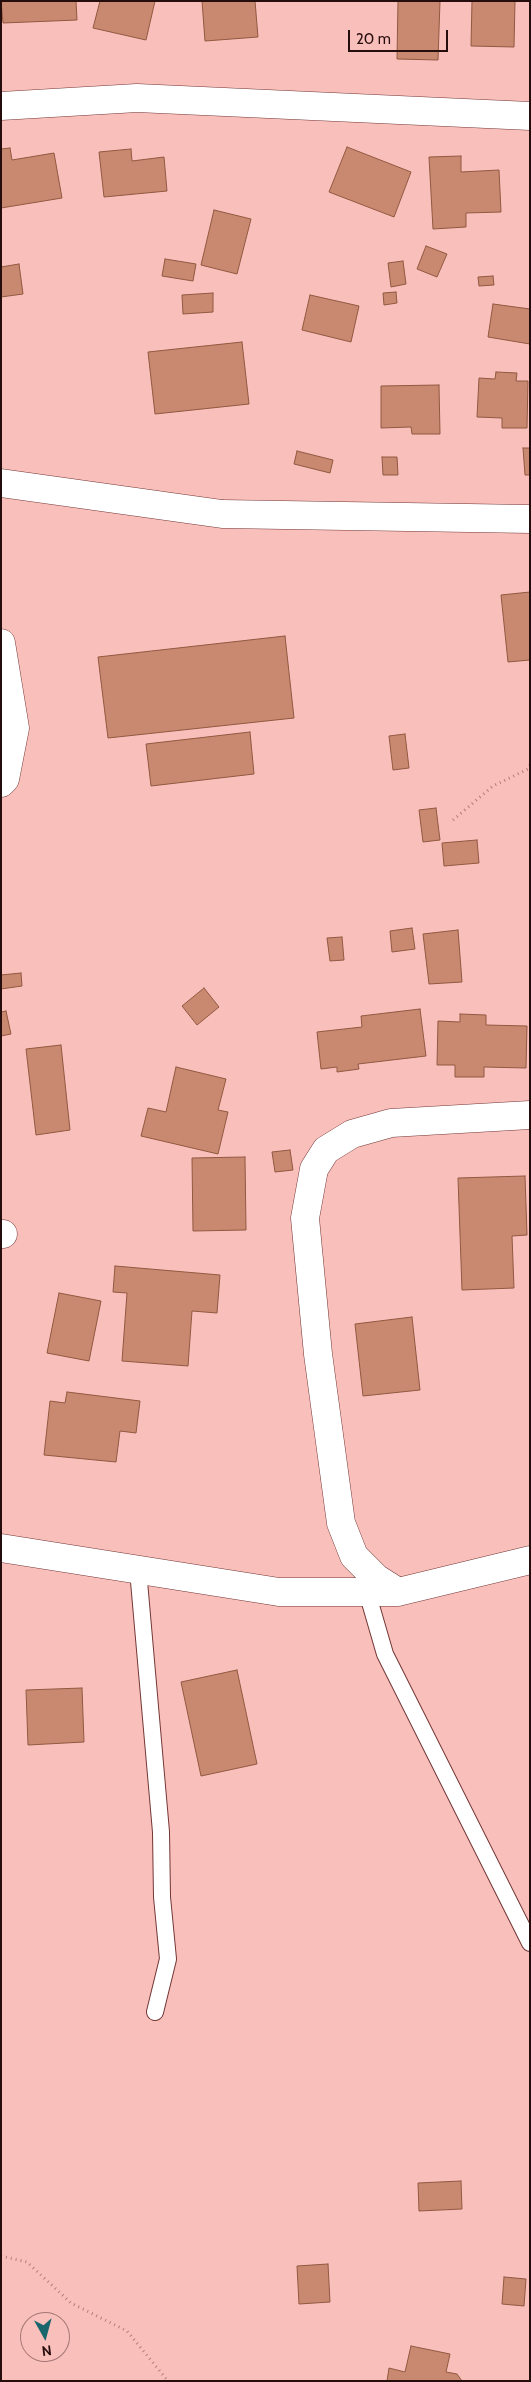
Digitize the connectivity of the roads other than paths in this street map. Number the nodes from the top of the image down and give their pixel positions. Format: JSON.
{"nodes":[{"id":1,"x":1,"y":106,"type":"edge"},
{"id":2,"x":530,"y":116,"type":"edge"},
{"id":3,"x":1,"y":483,"type":"edge"},
{"id":4,"x":530,"y":519,"type":"edge"},
{"id":5,"x":1,"y":642,"type":"edge"},
{"id":6,"x":1,"y":783,"type":"edge"},
{"id":7,"x":530,"y":1114,"type":"edge"},
{"id":8,"x":1,"y":1548,"type":"edge"},
{"id":9,"x":530,"y":1560,"type":"edge"},
{"id":10,"x":138,"y":1570,"type":"junction"},
{"id":11,"x":367,"y":1592,"type":"junction"},
{"id":12,"x":398,"y":1592,"type":"junction"},
{"id":13,"x":530,"y":1944,"type":"edge"},
{"id":14,"x":155,"y":2012,"type":"dead end"}],
"edges":[{"from":1,"to":2,"type":"street"},
{"from":3,"to":4,"type":"street"},
{"from":5,"to":6,"type":"street"},
{"from":7,"to":12,"type":"street"},
{"from":8,"to":10,"type":"street"},
{"from":9,"to":12,"type":"street"},
{"from":10,"to":11,"type":"street"},
{"from":10,"to":14,"type":"lane"},
{"from":11,"to":12,"type":"street"},
{"from":11,"to":13,"type":"lane"}]}
